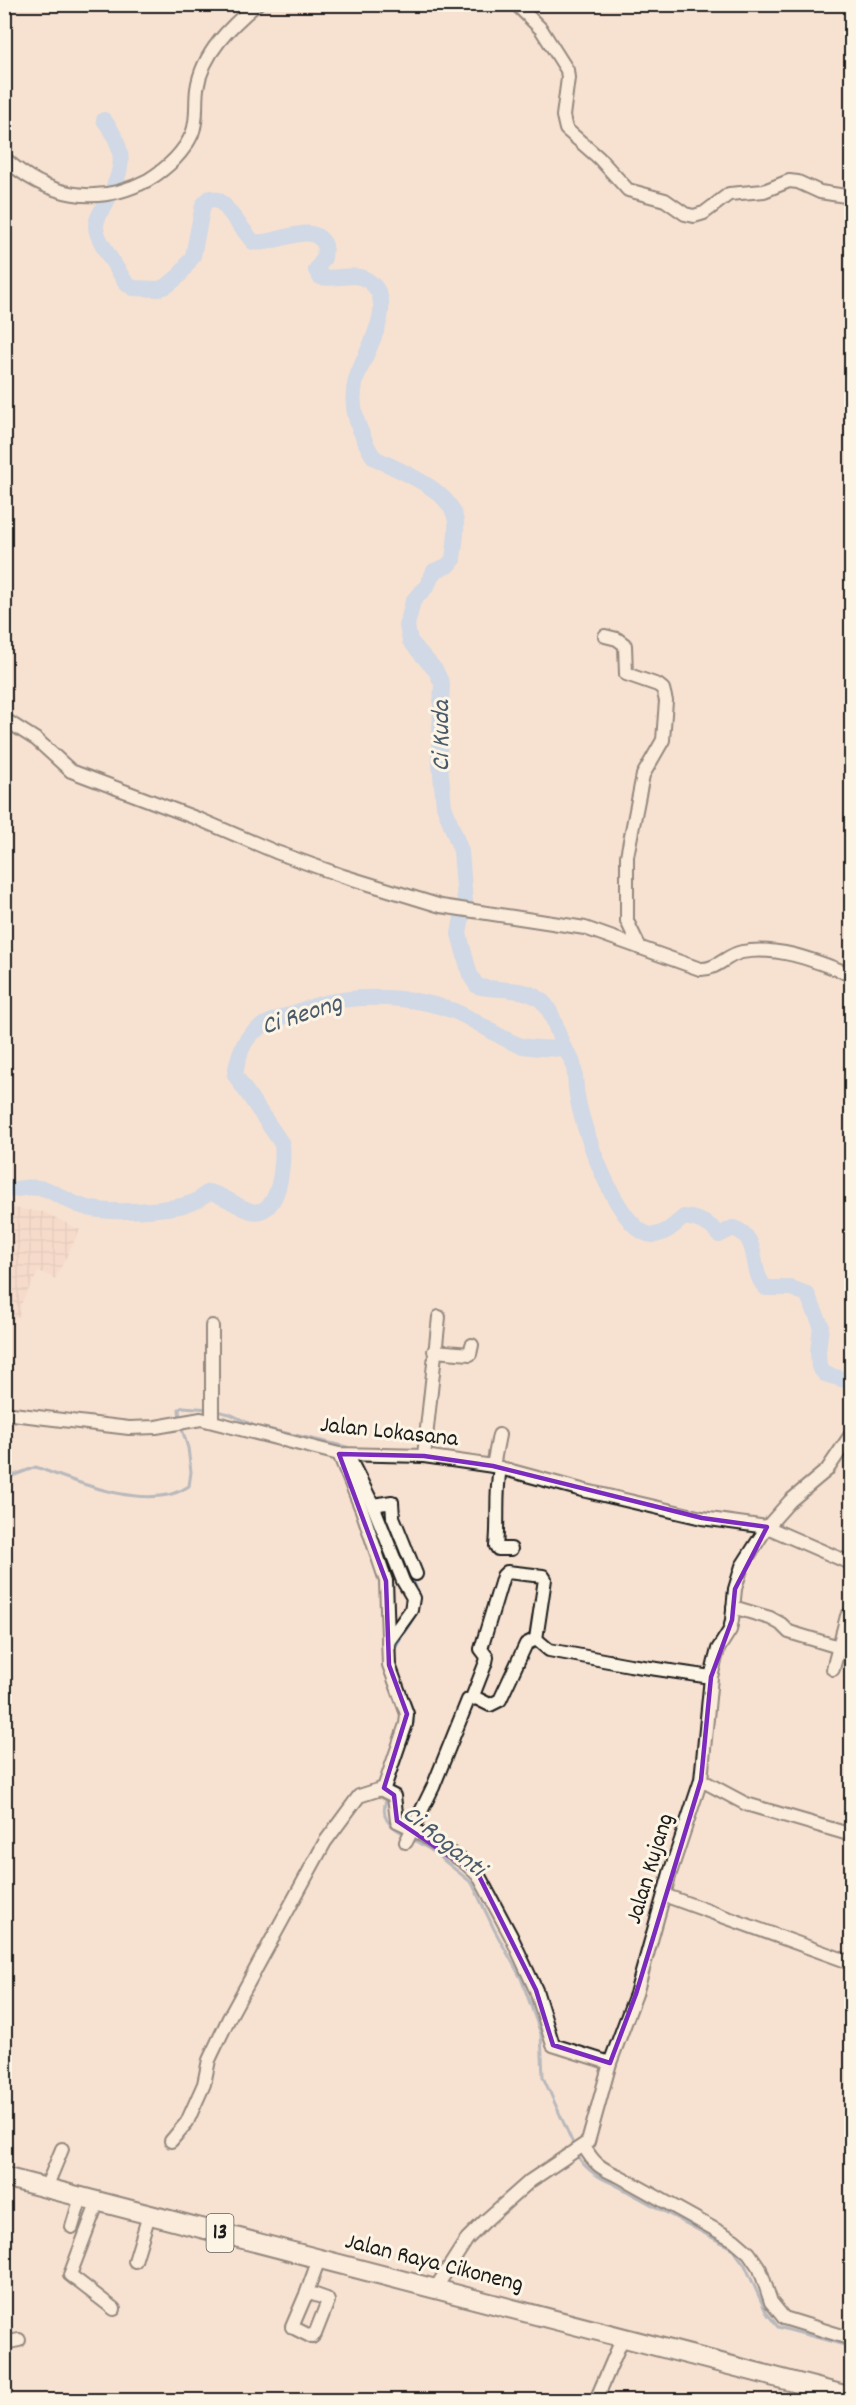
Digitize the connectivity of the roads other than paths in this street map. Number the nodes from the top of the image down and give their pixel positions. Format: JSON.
{"nodes":[{"id":1,"x":257,"y":4,"type":"edge"},
{"id":2,"x":516,"y":4,"type":"edge"},
{"id":3,"x":4,"y":158,"type":"edge"},
{"id":4,"x":852,"y":197,"type":"edge"},
{"id":5,"x":605,"y":636,"type":"dead end"},
{"id":6,"x":4,"y":719,"type":"edge"},
{"id":7,"x":640,"y":948,"type":"junction"},
{"id":8,"x":852,"y":975,"type":"edge"},
{"id":9,"x":438,"y":1317,"type":"dead end"},
{"id":10,"x":212,"y":1326,"type":"dead end"},
{"id":11,"x":472,"y":1345,"type":"dead end"},
{"id":12,"x":434,"y":1351,"type":"junction"},
{"id":13,"x":212,"y":1412,"type":"junction"},
{"id":14,"x":4,"y":1413,"type":"edge"},
{"id":15,"x":852,"y":1433,"type":"edge"},
{"id":16,"x":499,"y":1435,"type":"dead end"},
{"id":17,"x":348,"y":1455,"type":"junction"},
{"id":18,"x":424,"y":1456,"type":"junction"},
{"id":19,"x":497,"y":1467,"type":"junction"},
{"id":20,"x":377,"y":1504,"type":"junction"},
{"id":21,"x":767,"y":1527,"type":"junction"},
{"id":22,"x":511,"y":1550,"type":"dead end"},
{"id":23,"x":852,"y":1564,"type":"edge"},
{"id":24,"x":409,"y":1572,"type":"junction"},
{"id":25,"x":734,"y":1606,"type":"junction"},
{"id":26,"x":847,"y":1616,"type":"dead end"},
{"id":27,"x":536,"y":1639,"type":"junction"},
{"id":28,"x":388,"y":1642,"type":"junction"},
{"id":29,"x":838,"y":1648,"type":"junction"},
{"id":30,"x":852,"y":1651,"type":"edge"},
{"id":31,"x":833,"y":1669,"type":"dead end"},
{"id":32,"x":711,"y":1677,"type":"junction"},
{"id":33,"x":472,"y":1698,"type":"junction"},
{"id":34,"x":701,"y":1780,"type":"junction"},
{"id":35,"x":387,"y":1791,"type":"junction"},
{"id":36,"x":409,"y":1835,"type":"junction"},
{"id":37,"x":852,"y":1835,"type":"edge"},
{"id":38,"x":664,"y":1895,"type":"junction"},
{"id":39,"x":852,"y":1963,"type":"edge"},
{"id":40,"x":610,"y":2063,"type":"junction"},
{"id":41,"x":171,"y":2141,"type":"dead end"},
{"id":42,"x":584,"y":2146,"type":"junction"},
{"id":43,"x":62,"y":2149,"type":"dead end"},
{"id":44,"x":4,"y":2177,"type":"edge"},
{"id":45,"x":46,"y":2188,"type":"junction"},
{"id":46,"x":90,"y":2199,"type":"junction"},
{"id":47,"x":149,"y":2215,"type":"junction"},
{"id":48,"x":72,"y":2227,"type":"dead end"},
{"id":49,"x":319,"y":2259,"type":"junction"},
{"id":50,"x":135,"y":2261,"type":"dead end"},
{"id":51,"x":435,"y":2289,"type":"junction"},
{"id":52,"x":307,"y":2292,"type":"dead end"},
{"id":53,"x":114,"y":2309,"type":"dead end"},
{"id":54,"x":623,"y":2337,"type":"junction"},
{"id":55,"x":852,"y":2339,"type":"edge"},
{"id":56,"x":19,"y":2340,"type":"dead end"},
{"id":57,"x":4,"y":2343,"type":"edge"},
{"id":58,"x":819,"y":2395,"type":"edge"},
{"id":59,"x":852,"y":2397,"type":"edge"},
{"id":60,"x":596,"y":2400,"type":"edge"}],
"edges":[{"from":1,"to":3,"type":"street"},
{"from":2,"to":4,"type":"street"},
{"from":5,"to":7,"type":"street"},
{"from":6,"to":7,"type":"street"},
{"from":7,"to":8,"type":"street"},
{"from":9,"to":12,"type":"street"},
{"from":10,"to":13,"type":"street"},
{"from":11,"to":12,"type":"street"},
{"from":12,"to":18,"type":"street"},
{"from":13,"to":14,"type":"street","name":"Jalan Lokasana"},
{"from":13,"to":17,"type":"street","name":"Jalan Lokasana"},
{"from":15,"to":21,"type":"street","name":"Jalan Kujang"},
{"from":16,"to":19,"type":"street"},
{"from":17,"to":18,"type":"street","name":"Jalan Lokasana"},
{"from":17,"to":20,"type":"street"},
{"from":17,"to":28,"type":"street"},
{"from":18,"to":19,"type":"street","name":"Jalan Lokasana"},
{"from":19,"to":21,"type":"street","name":"Jalan Lokasana"},
{"from":19,"to":22,"type":"street"},
{"from":20,"to":24,"type":"street"},
{"from":20,"to":24,"type":"street"},
{"from":21,"to":23,"type":"street","name":"Jalan Lokasana"},
{"from":21,"to":25,"type":"street","name":"Jalan Kujang"},
{"from":24,"to":28,"type":"street"},
{"from":25,"to":29,"type":"street"},
{"from":25,"to":32,"type":"street","name":"Jalan Kujang"},
{"from":26,"to":29,"type":"street"},
{"from":27,"to":32,"type":"street"},
{"from":27,"to":33,"type":"street"},
{"from":27,"to":33,"type":"street"},
{"from":28,"to":35,"type":"street"},
{"from":29,"to":30,"type":"street"},
{"from":29,"to":31,"type":"street"},
{"from":32,"to":34,"type":"street","name":"Jalan Kujang"},
{"from":33,"to":36,"type":"street"},
{"from":34,"to":37,"type":"street"},
{"from":34,"to":38,"type":"street","name":"Jalan Kujang"},
{"from":35,"to":36,"type":"street"},
{"from":35,"to":41,"type":"street"},
{"from":36,"to":40,"type":"street"},
{"from":38,"to":39,"type":"street"},
{"from":38,"to":40,"type":"street","name":"Jalan Kujang"},
{"from":40,"to":42,"type":"street","name":"Jalan Kujang"},
{"from":42,"to":51,"type":"street"},
{"from":42,"to":55,"type":"street"},
{"from":43,"to":45,"type":"street"},
{"from":44,"to":45,"type":"highway","name":"Jalan Raya Cikoneng","number":"13"},
{"from":45,"to":46,"type":"highway","name":"Jalan Raya Cikoneng","number":"13"},
{"from":46,"to":47,"type":"highway","name":"Jalan Raya Cikoneng","number":"13"},
{"from":46,"to":48,"type":"street"},
{"from":46,"to":53,"type":"street"},
{"from":47,"to":49,"type":"highway","name":"Jalan Raya Cikoneng","number":"13"},
{"from":47,"to":50,"type":"street"},
{"from":49,"to":51,"type":"highway","name":"Jalan Raya Cikoneng","number":"13"},
{"from":49,"to":52,"type":"street"},
{"from":51,"to":54,"type":"highway","name":"Jalan Raya Cikoneng","number":"13"},
{"from":54,"to":58,"type":"highway","name":"Jalan Raya Cikoneng","number":"13"},
{"from":54,"to":60,"type":"street"},
{"from":56,"to":57,"type":"street"},
{"from":58,"to":59,"type":"highway","name":"Jalan Raya Cikoneng","number":"13"}]}
